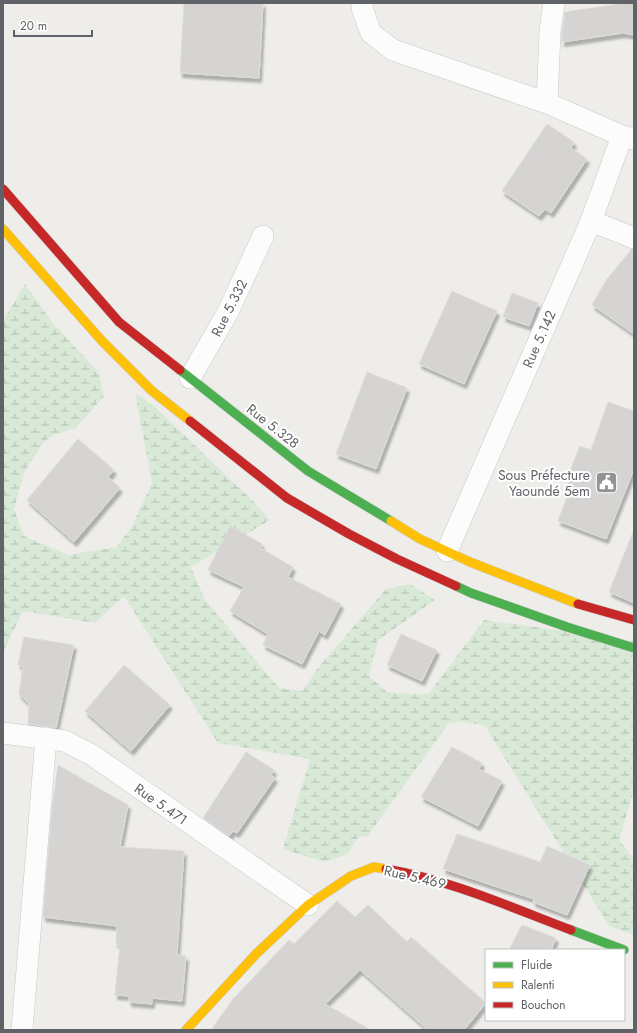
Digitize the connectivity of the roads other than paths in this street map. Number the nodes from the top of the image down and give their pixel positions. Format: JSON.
{"nodes":[{"id":1,"x":362,"y":3,"type":"edge"},
{"id":2,"x":554,"y":3,"type":"edge"},
{"id":3,"x":547,"y":103,"type":"junction"},
{"id":4,"x":628,"y":138,"type":"edge"},
{"id":5,"x":3,"y":189,"type":"edge"},
{"id":6,"x":591,"y":221,"type":"junction"},
{"id":7,"x":3,"y":229,"type":"edge"},
{"id":8,"x":263,"y":236,"type":"dead end"},
{"id":9,"x":634,"y":238,"type":"edge"},
{"id":10,"x":190,"y":378,"type":"junction"},
{"id":11,"x":447,"y":551,"type":"junction"},
{"id":12,"x":634,"y":620,"type":"edge"},
{"id":13,"x":634,"y":648,"type":"edge"},
{"id":14,"x":3,"y":733,"type":"edge"},
{"id":15,"x":46,"y":738,"type":"junction"},
{"id":16,"x":308,"y":905,"type":"junction"},
{"id":17,"x":621,"y":949,"type":"edge"},
{"id":18,"x":22,"y":1030,"type":"edge"},
{"id":19,"x":186,"y":1030,"type":"edge"}],
"edges":[{"from":1,"to":3,"type":"street"},
{"from":2,"to":3,"type":"street"},
{"from":3,"to":4,"type":"street"},
{"from":4,"to":6,"type":"street","name":"Rue 5.142"},
{"from":5,"to":10,"type":"main road","name":"Rue 5.328"},
{"from":6,"to":9,"type":"street"},
{"from":6,"to":11,"type":"street","name":"Rue 5.142"},
{"from":7,"to":13,"type":"main road"},
{"from":8,"to":10,"type":"street","name":"Rue 5.332"},
{"from":10,"to":11,"type":"main road","name":"Rue 5.328"},
{"from":11,"to":12,"type":"main road","name":"Rue 5.328"},
{"from":14,"to":15,"type":"street","name":"Rue 5.471"},
{"from":15,"to":16,"type":"street","name":"Rue 5.471"},
{"from":15,"to":18,"type":"street"},
{"from":16,"to":17,"type":"main road","name":"Rue 5.469"},
{"from":16,"to":19,"type":"main road","name":"Rue 5.469"}]}
